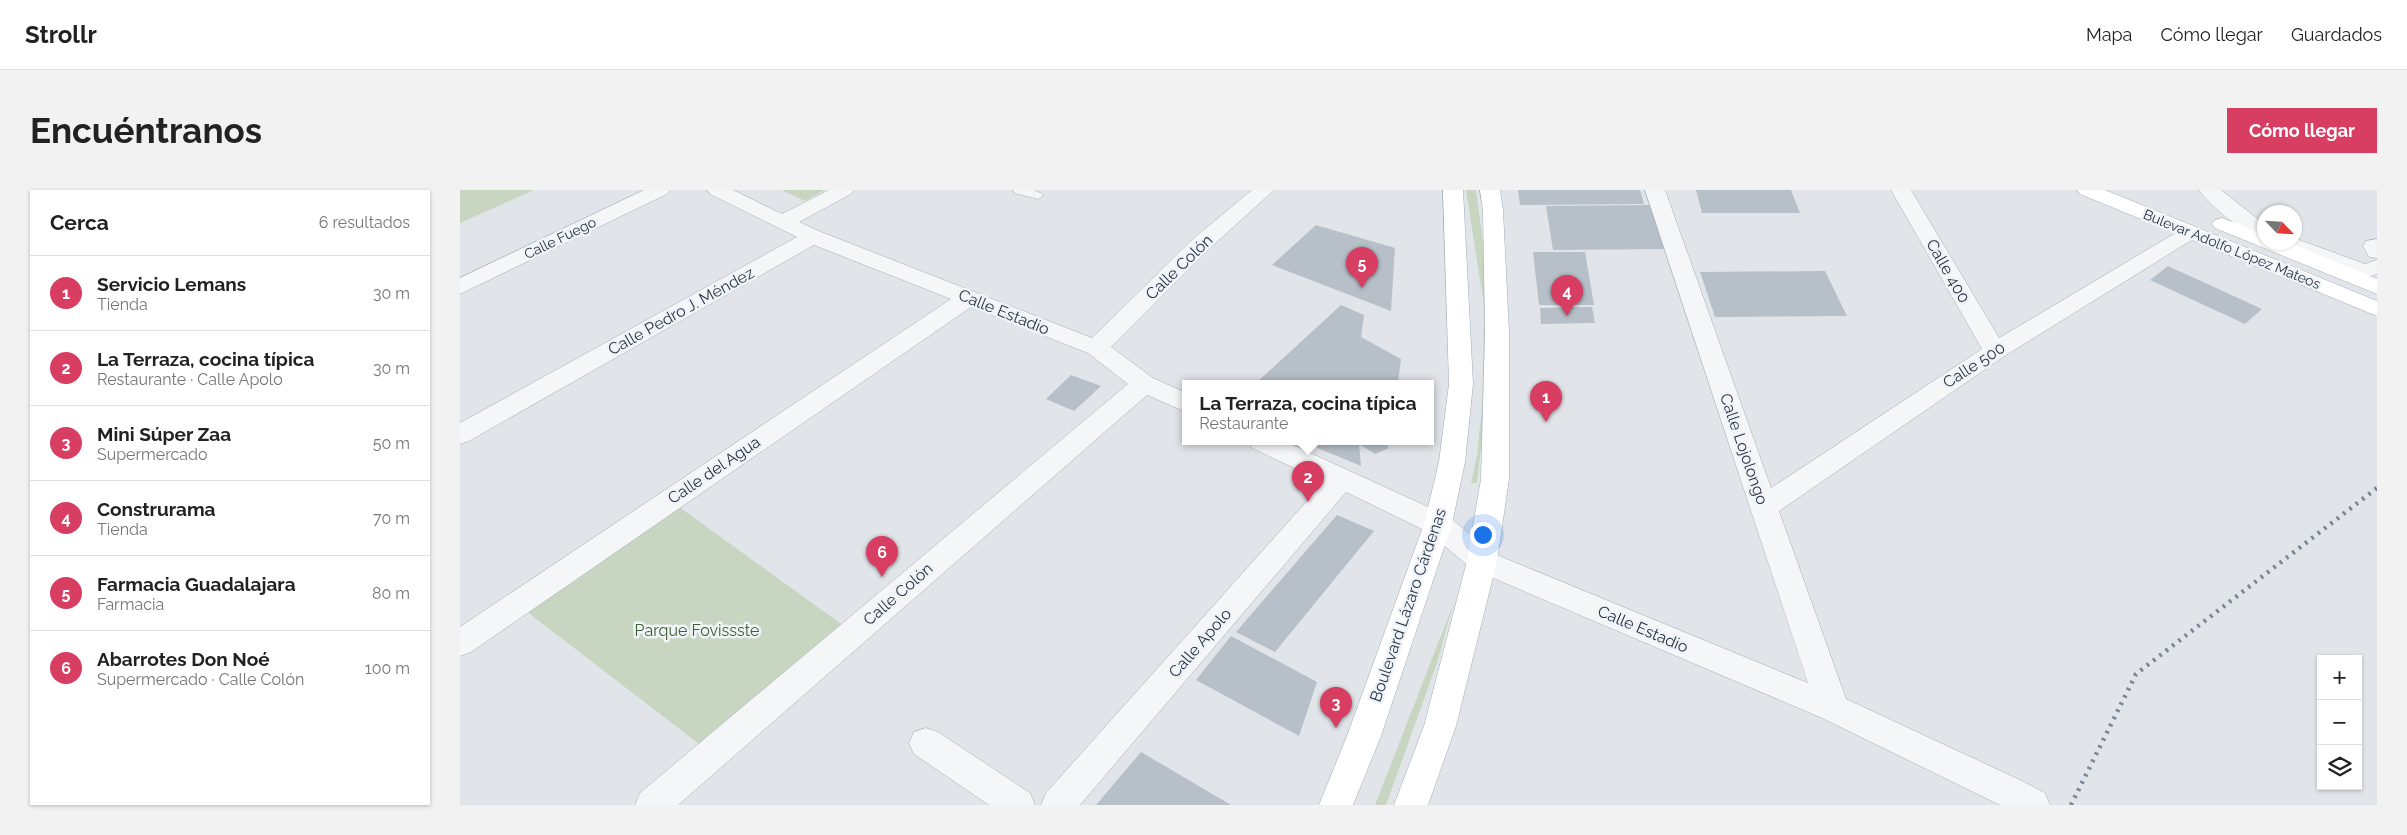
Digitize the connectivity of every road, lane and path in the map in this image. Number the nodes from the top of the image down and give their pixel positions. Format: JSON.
{"nodes":[{"id":1,"x":660,"y":190,"type":"edge"},
{"id":2,"x":717,"y":190,"type":"edge"},
{"id":3,"x":844,"y":190,"type":"edge"},
{"id":4,"x":1019,"y":190,"type":"edge"},
{"id":5,"x":1264,"y":190,"type":"edge"},
{"id":6,"x":1453,"y":190,"type":"edge"},
{"id":7,"x":1490,"y":190,"type":"edge"},
{"id":8,"x":1655,"y":190,"type":"edge"},
{"id":9,"x":1901,"y":190,"type":"edge"},
{"id":10,"x":2087,"y":190,"type":"edge"},
{"id":11,"x":2134,"y":190,"type":"edge"},
{"id":12,"x":2209,"y":190,"type":"edge"},
{"id":13,"x":1038,"y":195,"type":"dead end"},
{"id":14,"x":783,"y":222,"type":"junction"},
{"id":15,"x":2257,"y":228,"type":"edge"},
{"id":16,"x":2191,"y":232,"type":"junction"},
{"id":17,"x":813,"y":237,"type":"junction"},
{"id":18,"x":2257,"y":238,"type":"edge"},
{"id":19,"x":2377,"y":245,"type":"edge"},
{"id":20,"x":2302,"y":248,"type":"edge"},
{"id":21,"x":2287,"y":250,"type":"edge"},
{"id":22,"x":2377,"y":252,"type":"edge"},
{"id":23,"x":2377,"y":267,"type":"edge"},
{"id":24,"x":460,"y":287,"type":"edge"},
{"id":25,"x":2377,"y":287,"type":"edge"},
{"id":26,"x":969,"y":298,"type":"junction"},
{"id":27,"x":2377,"y":309,"type":"edge"},
{"id":28,"x":1096,"y":348,"type":"junction"},
{"id":29,"x":1995,"y":351,"type":"junction"},
{"id":30,"x":1144,"y":384,"type":"junction"},
{"id":31,"x":1182,"y":402,"type":"edge"},
{"id":32,"x":460,"y":435,"type":"edge"},
{"id":33,"x":1269,"y":445,"type":"edge"},
{"id":34,"x":1341,"y":480,"type":"junction"},
{"id":35,"x":1764,"y":507,"type":"junction"},
{"id":36,"x":1438,"y":524,"type":"junction"},
{"id":37,"x":1482,"y":561,"type":"junction"},
{"id":38,"x":460,"y":643,"type":"edge"},
{"id":39,"x":1833,"y":708,"type":"junction"},
{"id":40,"x":926,"y":743,"type":"dead end"},
{"id":41,"x":652,"y":805,"type":"edge"},
{"id":42,"x":1018,"y":805,"type":"edge"},
{"id":43,"x":1058,"y":805,"type":"edge"},
{"id":44,"x":1336,"y":805,"type":"edge"},
{"id":45,"x":1411,"y":805,"type":"edge"},
{"id":46,"x":2033,"y":805,"type":"edge"}],
"edges":[{"from":1,"to":24,"type":"street","name":"Calle Fuego"},
{"from":2,"to":14,"type":"street"},
{"from":3,"to":14,"type":"street"},
{"from":4,"to":13,"type":"lane"},
{"from":5,"to":28,"type":"street","name":"Calle Colón"},
{"from":6,"to":36,"type":"main road","name":"Boulevard Lázaro Cárdenas"},
{"from":7,"to":37,"type":"main road"},
{"from":8,"to":35,"type":"street","name":"Calle Lojolongo"},
{"from":9,"to":29,"type":"street","name":"Calle 400"},
{"from":10,"to":16,"type":"main road","name":"Bulevar Adolfo López Mateos"},
{"from":11,"to":18,"type":"main road","name":"Bulevar Adolfo López Mateos"},
{"from":12,"to":15,"type":"street"},
{"from":14,"to":17,"type":"street"},
{"from":16,"to":27,"type":"main road","name":"Bulevar Adolfo López Mateos"},
{"from":16,"to":29,"type":"street","name":"Calle 500"},
{"from":17,"to":26,"type":"street","name":"Calle Estadio"},
{"from":17,"to":32,"type":"street","name":"Calle Pedro J. Méndez"},
{"from":19,"to":22,"type":"street"},
{"from":20,"to":23,"type":"street"},
{"from":21,"to":25,"type":"main road","name":"Bulevar Adolfo López Mateos"},
{"from":26,"to":28,"type":"street","name":"Calle Estadio"},
{"from":26,"to":38,"type":"street","name":"Calle del Agua"},
{"from":28,"to":30,"type":"street","name":"Calle Estadio"},
{"from":29,"to":35,"type":"street","name":"Calle 500"},
{"from":30,"to":31,"type":"street","name":"Calle Estadio"},
{"from":30,"to":41,"type":"street","name":"Calle Colón"},
{"from":33,"to":34,"type":"street","name":"Calle Estadio"},
{"from":34,"to":36,"type":"street","name":"Calle Estadio"},
{"from":34,"to":43,"type":"street","name":"Calle Apolo"},
{"from":35,"to":39,"type":"street","name":"Calle Lojolongo"},
{"from":36,"to":37,"type":"street","name":"Calle Estadio"},
{"from":36,"to":44,"type":"main road","name":"Boulevard Lázaro Cárdenas"},
{"from":37,"to":39,"type":"street","name":"Calle Estadio"},
{"from":37,"to":45,"type":"main road"},
{"from":39,"to":46,"type":"street","name":"Calle Estadio"},
{"from":40,"to":42,"type":"street"}]}
